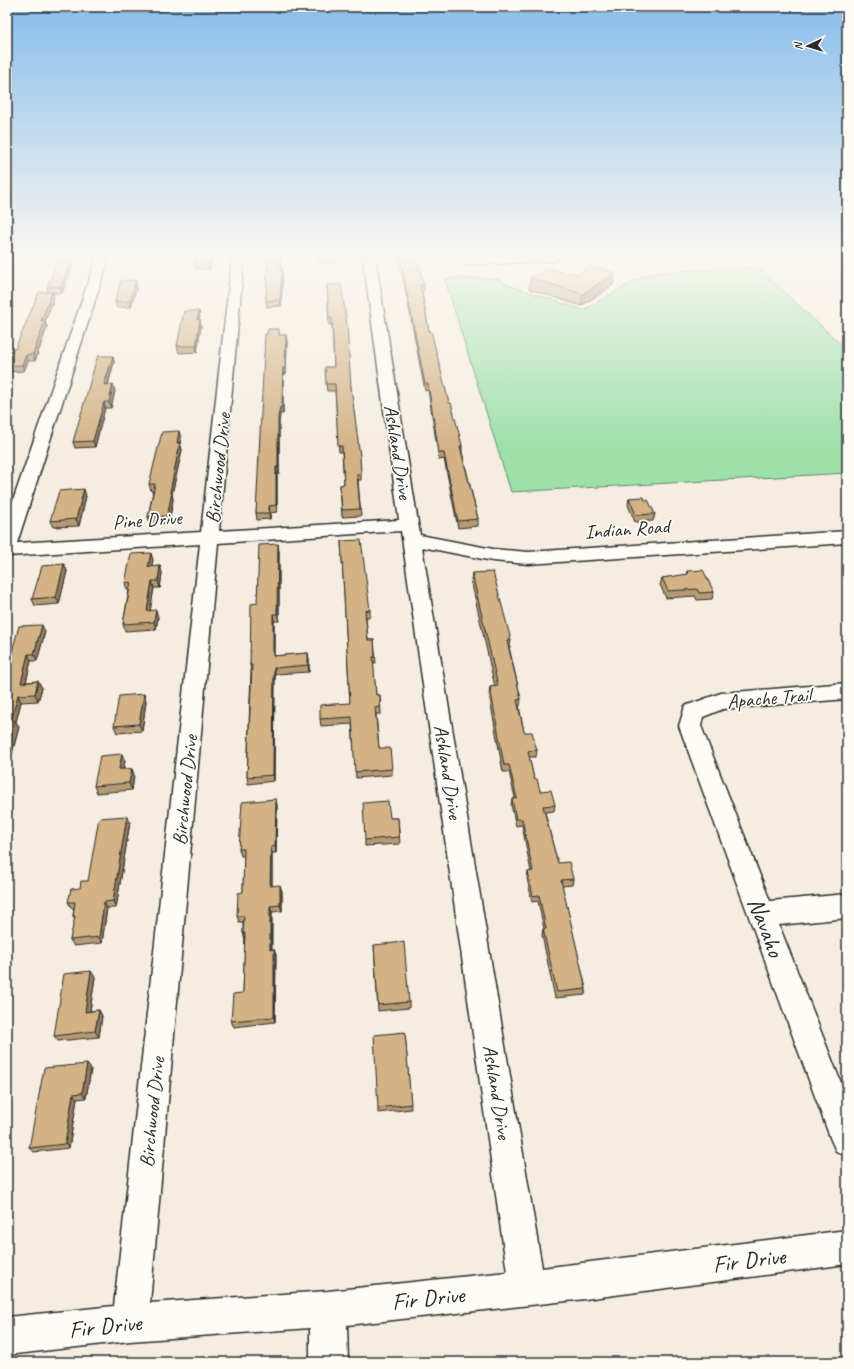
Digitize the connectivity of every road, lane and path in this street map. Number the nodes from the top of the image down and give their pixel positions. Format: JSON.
{"nodes":[{"id":1,"x":82,"y":321,"type":"edge"},
{"id":2,"x":232,"y":321,"type":"edge"},
{"id":3,"x":378,"y":321,"type":"edge"},
{"id":4,"x":411,"y":532,"type":"junction"},
{"id":5,"x":211,"y":537,"type":"junction"},
{"id":6,"x":847,"y":537,"type":"edge"},
{"id":7,"x":7,"y":545,"type":"edge"},
{"id":8,"x":7,"y":550,"type":"edge"},
{"id":9,"x":847,"y":691,"type":"edge"},
{"id":10,"x":693,"y":712,"type":"joint"},
{"id":11,"x":847,"y":906,"type":"edge"},
{"id":12,"x":760,"y":914,"type":"junction"},
{"id":13,"x":847,"y":1140,"type":"edge"},
{"id":14,"x":847,"y":1247,"type":"edge"},
{"id":15,"x":527,"y":1287,"type":"junction"},
{"id":16,"x":328,"y":1309,"type":"junction"},
{"id":17,"x":130,"y":1323,"type":"junction"},
{"id":18,"x":7,"y":1336,"type":"edge"},
{"id":19,"x":329,"y":1362,"type":"edge"}],
"edges":[{"from":1,"to":7,"type":"street"},
{"from":2,"to":5,"type":"street","name":"Birchwood Drive"},
{"from":3,"to":4,"type":"street","name":"Ashland Drive"},
{"from":4,"to":5,"type":"street","name":"Pine Drive"},
{"from":4,"to":6,"type":"street","name":"Indian Road"},
{"from":4,"to":15,"type":"street","name":"Ashland Drive"},
{"from":5,"to":8,"type":"street","name":"Pine Drive"},
{"from":5,"to":17,"type":"street","name":"Birchwood Drive"},
{"from":9,"to":10,"type":"street","name":"Apache Trail"},
{"from":10,"to":12,"type":"street","name":"Navaho"},
{"from":11,"to":12,"type":"street"},
{"from":12,"to":13,"type":"street","name":"Navaho"},
{"from":14,"to":15,"type":"street","name":"Fir Drive"},
{"from":15,"to":16,"type":"street","name":"Fir Drive"},
{"from":16,"to":17,"type":"street","name":"Fir Drive"},
{"from":16,"to":19,"type":"street"},
{"from":17,"to":18,"type":"street","name":"Fir Drive"}]}
